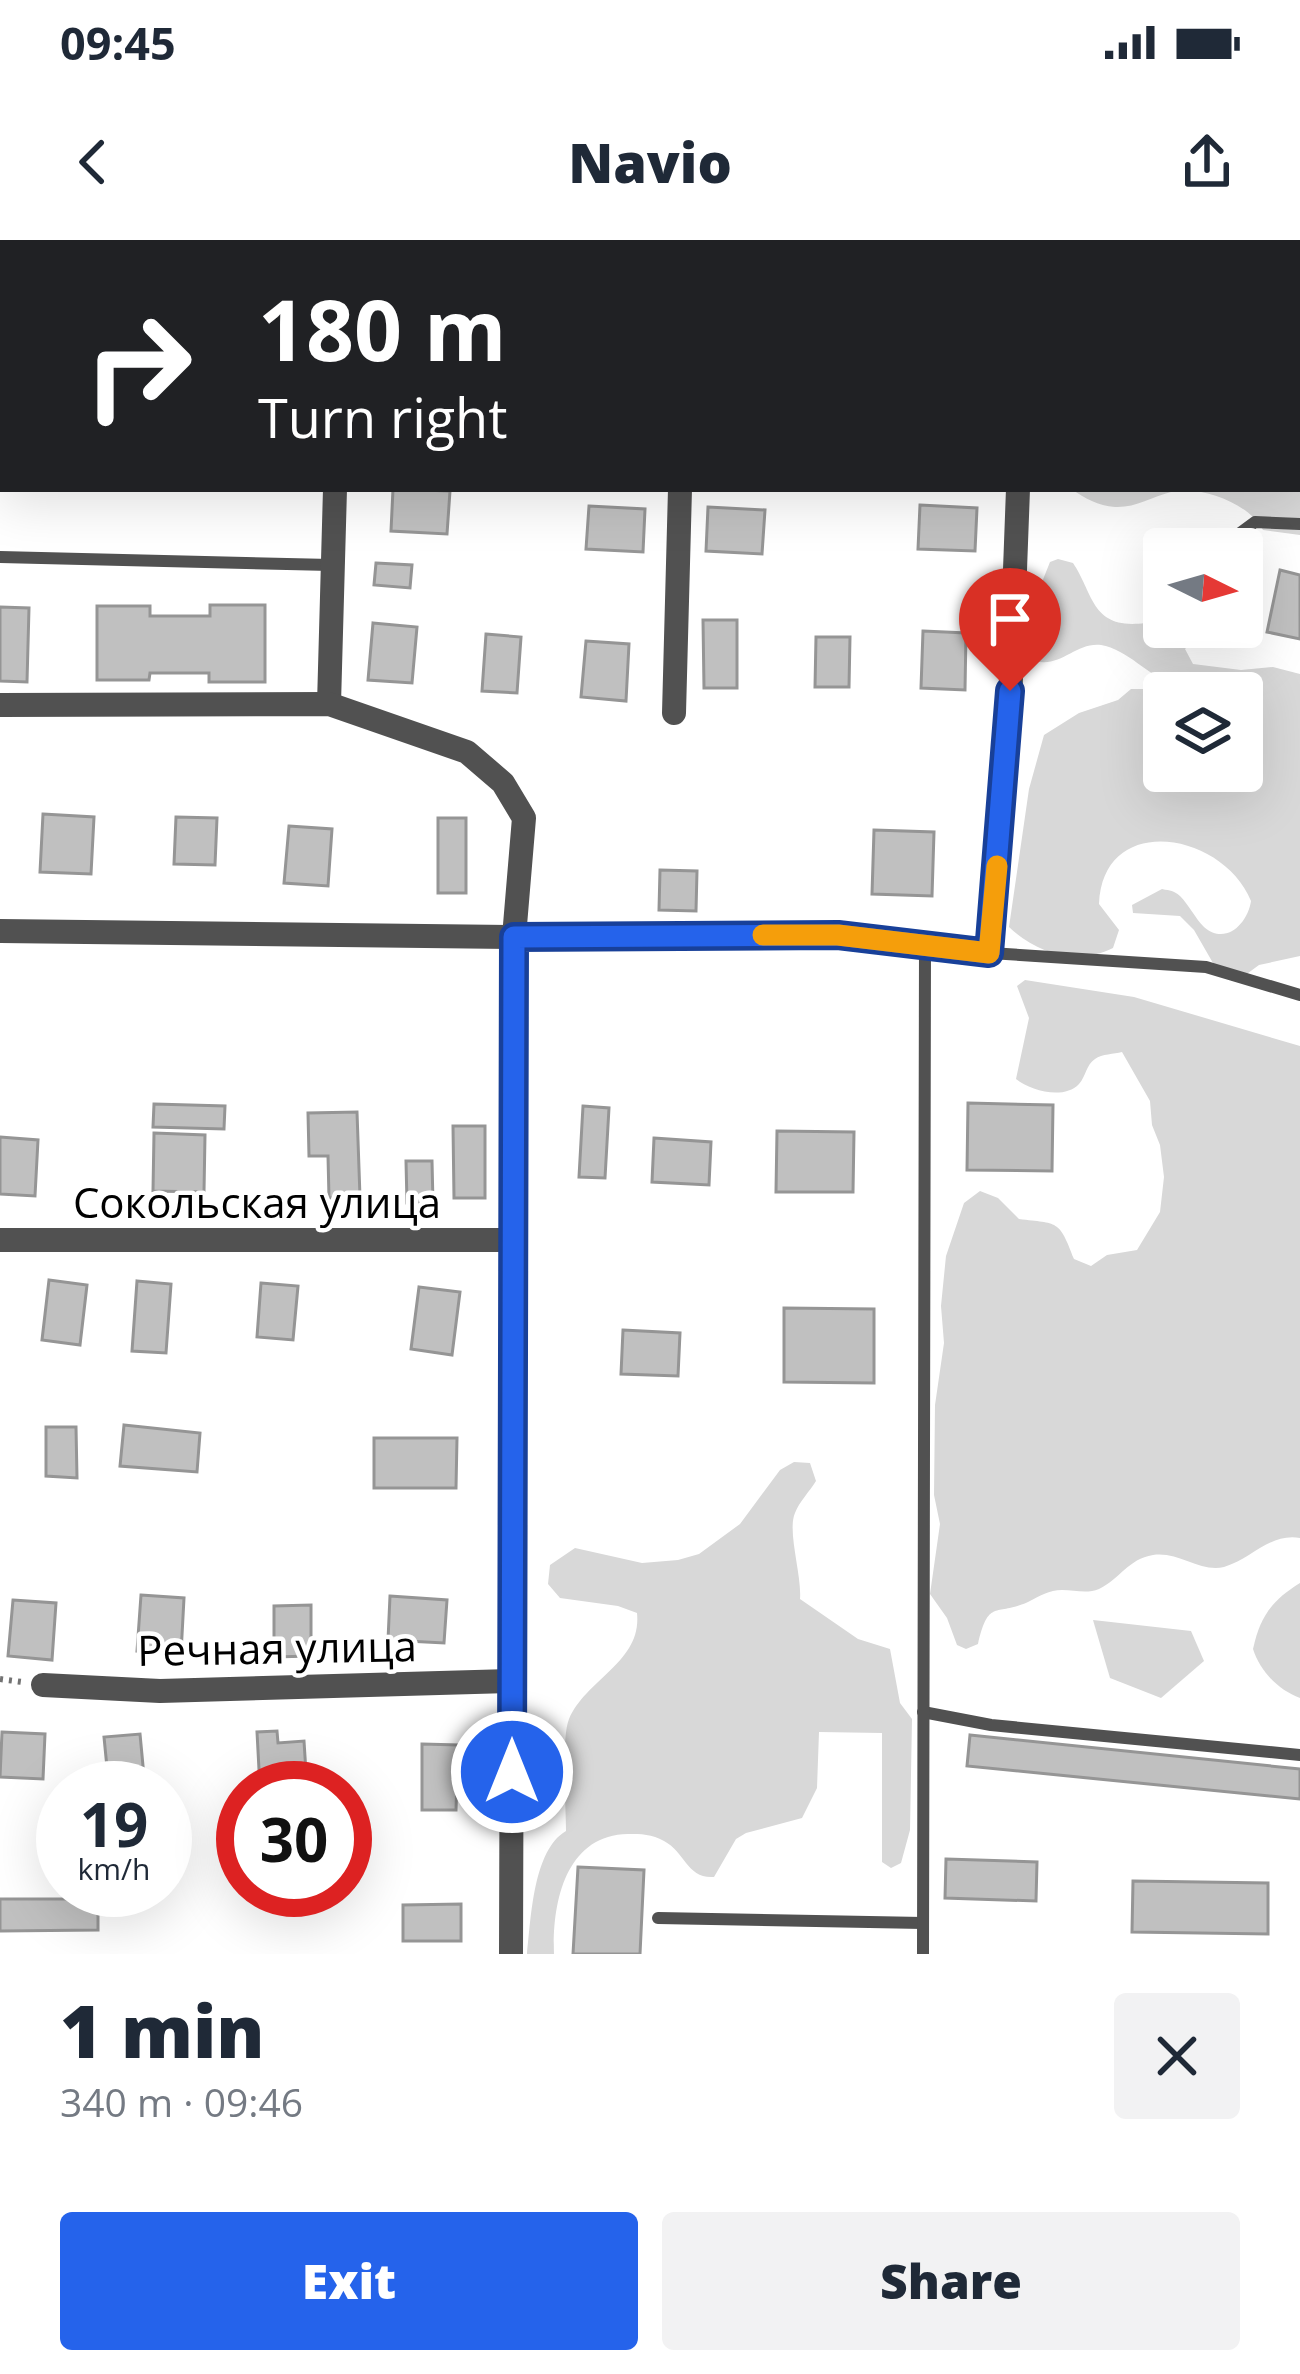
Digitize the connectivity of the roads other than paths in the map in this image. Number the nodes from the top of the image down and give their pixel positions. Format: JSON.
{"nodes":[{"id":1,"x":335,"y":492,"type":"edge"},
{"id":2,"x":680,"y":492,"type":"edge"},
{"id":3,"x":1018,"y":492,"type":"edge"},
{"id":4,"x":1300,"y":524,"type":"edge"},
{"id":5,"x":1247,"y":528,"type":"edge"},
{"id":6,"x":0,"y":557,"type":"edge"},
{"id":7,"x":332,"y":565,"type":"junction"},
{"id":8,"x":329,"y":704,"type":"junction"},
{"id":9,"x":0,"y":705,"type":"edge"},
{"id":10,"x":674,"y":713,"type":"dead end"},
{"id":11,"x":0,"y":931,"type":"edge"},
{"id":12,"x":514,"y":937,"type":"junction"},
{"id":13,"x":925,"y":946,"type":"junction"},
{"id":14,"x":989,"y":953,"type":"junction"},
{"id":15,"x":1300,"y":995,"type":"edge"},
{"id":16,"x":0,"y":1240,"type":"edge"},
{"id":17,"x":514,"y":1240,"type":"junction"},
{"id":18,"x":512,"y":1681,"type":"junction"},
{"id":19,"x":43,"y":1685,"type":"dead end"},
{"id":20,"x":923,"y":1712,"type":"junction"},
{"id":21,"x":1300,"y":1756,"type":"edge"},
{"id":22,"x":658,"y":1918,"type":"dead end"},
{"id":23,"x":923,"y":1923,"type":"junction"},
{"id":24,"x":512,"y":1954,"type":"edge"},
{"id":25,"x":923,"y":1954,"type":"edge"}],
"edges":[{"from":1,"to":7,"type":"street"},
{"from":2,"to":10,"type":"street"},
{"from":3,"to":14,"type":"street"},
{"from":4,"to":5,"type":"lane"},
{"from":6,"to":7,"type":"lane"},
{"from":7,"to":8,"type":"street"},
{"from":8,"to":9,"type":"street"},
{"from":8,"to":12,"type":"street"},
{"from":11,"to":12,"type":"street"},
{"from":12,"to":13,"type":"street"},
{"from":12,"to":17,"type":"street"},
{"from":13,"to":14,"type":"street"},
{"from":13,"to":20,"type":"lane"},
{"from":14,"to":15,"type":"lane"},
{"from":16,"to":17,"type":"street","name":"Сокольская улица"},
{"from":17,"to":18,"type":"street"},
{"from":18,"to":19,"type":"street","name":"Речная улица"},
{"from":18,"to":24,"type":"street"},
{"from":20,"to":21,"type":"lane"},
{"from":20,"to":23,"type":"lane"},
{"from":22,"to":23,"type":"lane"},
{"from":23,"to":25,"type":"lane"}]}
